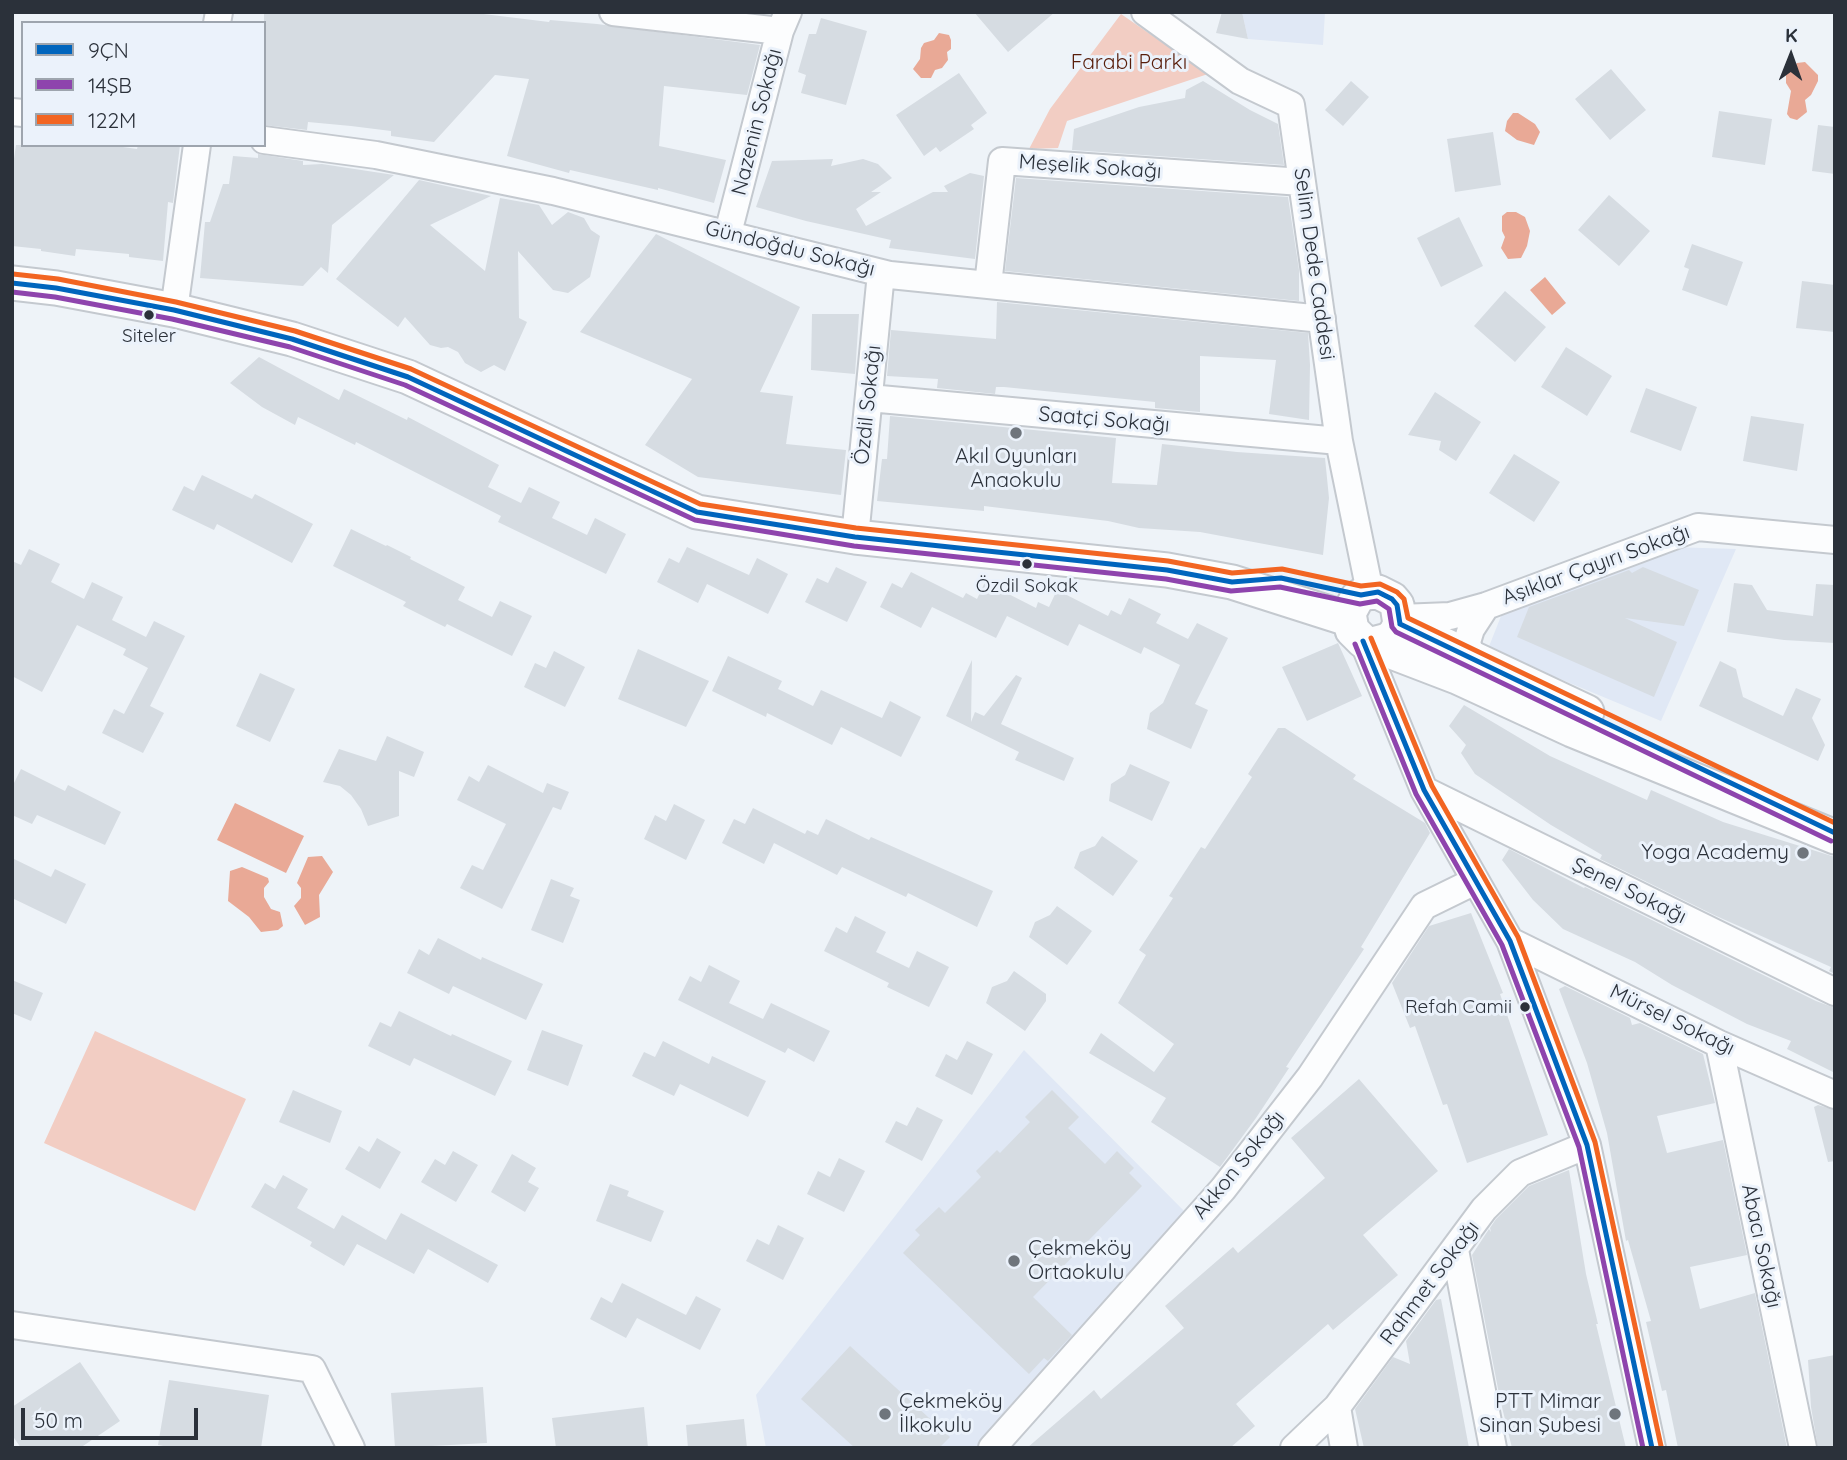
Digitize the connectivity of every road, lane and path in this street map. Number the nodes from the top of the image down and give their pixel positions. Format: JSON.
{"nodes":[{"id":1,"x":613,"y":12,"type":"edge"},
{"id":2,"x":1145,"y":12,"type":"edge"},
{"id":3,"x":686,"y":16,"type":"edge"},
{"id":4,"x":784,"y":22,"type":"edge"},
{"id":5,"x":266,"y":140,"type":"edge"},
{"id":6,"x":197,"y":147,"type":"edge"},
{"id":7,"x":1302,"y":182,"type":"junction"},
{"id":8,"x":728,"y":233,"type":"junction"},
{"id":9,"x":881,"y":272,"type":"junction"},
{"id":10,"x":12,"y":283,"type":"edge"},
{"id":11,"x":988,"y":285,"type":"junction"},
{"id":12,"x":174,"y":310,"type":"junction"},
{"id":13,"x":1322,"y":319,"type":"junction"},
{"id":14,"x":869,"y":398,"type":"junction"},
{"id":15,"x":1339,"y":442,"type":"junction"},
{"id":16,"x":855,"y":537,"type":"junction"},
{"id":17,"x":1835,"y":540,"type":"edge"},
{"id":18,"x":1486,"y":606,"type":"junction"},
{"id":19,"x":1363,"y":618,"type":"junction"},
{"id":20,"x":1400,"y":621,"type":"junction"},
{"id":21,"x":1471,"y":657,"type":"junction"},
{"id":22,"x":1424,"y":790,"type":"junction"},
{"id":23,"x":1835,"y":835,"type":"edge"},
{"id":24,"x":1475,"y":881,"type":"junction"},
{"id":25,"x":1510,"y":941,"type":"junction"},
{"id":26,"x":1835,"y":992,"type":"edge"},
{"id":27,"x":1719,"y":1044,"type":"junction"},
{"id":28,"x":1835,"y":1095,"type":"edge"},
{"id":29,"x":1587,"y":1145,"type":"junction"},
{"id":30,"x":1455,"y":1250,"type":"junction"},
{"id":31,"x":12,"y":1325,"type":"edge"},
{"id":32,"x":1337,"y":1407,"type":"junction"},
{"id":33,"x":351,"y":1448,"type":"edge"},
{"id":34,"x":992,"y":1448,"type":"edge"},
{"id":35,"x":1294,"y":1448,"type":"edge"},
{"id":36,"x":1344,"y":1448,"type":"edge"},
{"id":37,"x":1493,"y":1448,"type":"edge"},
{"id":38,"x":1653,"y":1448,"type":"edge"},
{"id":39,"x":1803,"y":1448,"type":"edge"}],
"edges":[{"from":1,"to":3,"type":"street"},
{"from":2,"to":7,"type":"street","name":"Selim Dede Caddesi"},
{"from":3,"to":4,"type":"street"},
{"from":4,"to":8,"type":"street","name":"Nazenin Sokağı"},
{"from":5,"to":8,"type":"street","name":"Gündoğdu Sokağı"},
{"from":6,"to":12,"type":"street"},
{"from":7,"to":11,"type":"street","name":"Meşelik Sokağı"},
{"from":7,"to":13,"type":"street","name":"Selim Dede Caddesi"},
{"from":8,"to":9,"type":"street","name":"Gündoğdu Sokağı"},
{"from":9,"to":11,"type":"street","name":"Gündoğdu Sokağı"},
{"from":9,"to":14,"type":"street","name":"Özdil Sokağı"},
{"from":10,"to":12,"type":"main road"},
{"from":11,"to":13,"type":"street","name":"Gündoğdu Sokağı"},
{"from":12,"to":16,"type":"main road"},
{"from":13,"to":15,"type":"street","name":"Selim Dede Caddesi"},
{"from":14,"to":15,"type":"street","name":"Saatçi Sokağı"},
{"from":14,"to":16,"type":"street","name":"Özdil Sokağı"},
{"from":15,"to":19,"type":"street","name":"Selim Dede Caddesi"},
{"from":16,"to":19,"type":"main road"},
{"from":17,"to":18,"type":"street","name":"Aşıklar Çayırı Sokağı"},
{"from":18,"to":20,"type":"street","name":"Aşıklar Çayırı Sokağı"},
{"from":18,"to":21,"type":"street"},
{"from":19,"to":20,"type":"main road"},
{"from":19,"to":20,"type":"main road"},
{"from":19,"to":22,"type":"street","name":"Selim Dede Caddesi"},
{"from":19,"to":23,"type":"main road"},
{"from":20,"to":21,"type":"main road"},
{"from":21,"to":23,"type":"main road"},
{"from":22,"to":24,"type":"street","name":"Selim Dede Caddesi"},
{"from":22,"to":26,"type":"street","name":"Şenel Sokağı"},
{"from":24,"to":25,"type":"street","name":"Selim Dede Caddesi"},
{"from":24,"to":34,"type":"street","name":"Akkon Sokağı"},
{"from":25,"to":27,"type":"street","name":"Mürsel Sokağı"},
{"from":25,"to":29,"type":"street","name":"Selim Dede Caddesi"},
{"from":27,"to":28,"type":"street","name":"Mürsel Sokağı"},
{"from":27,"to":39,"type":"street","name":"Abacı Sokağı"},
{"from":29,"to":30,"type":"street","name":"Rahmet Sokağı"},
{"from":29,"to":38,"type":"street","name":"Selim Dede Caddesi"},
{"from":30,"to":32,"type":"street","name":"Rahmet Sokağı"},
{"from":30,"to":37,"type":"street"},
{"from":31,"to":33,"type":"street"},
{"from":32,"to":35,"type":"street","name":"Rahmet Sokağı"},
{"from":32,"to":36,"type":"street"}]}
